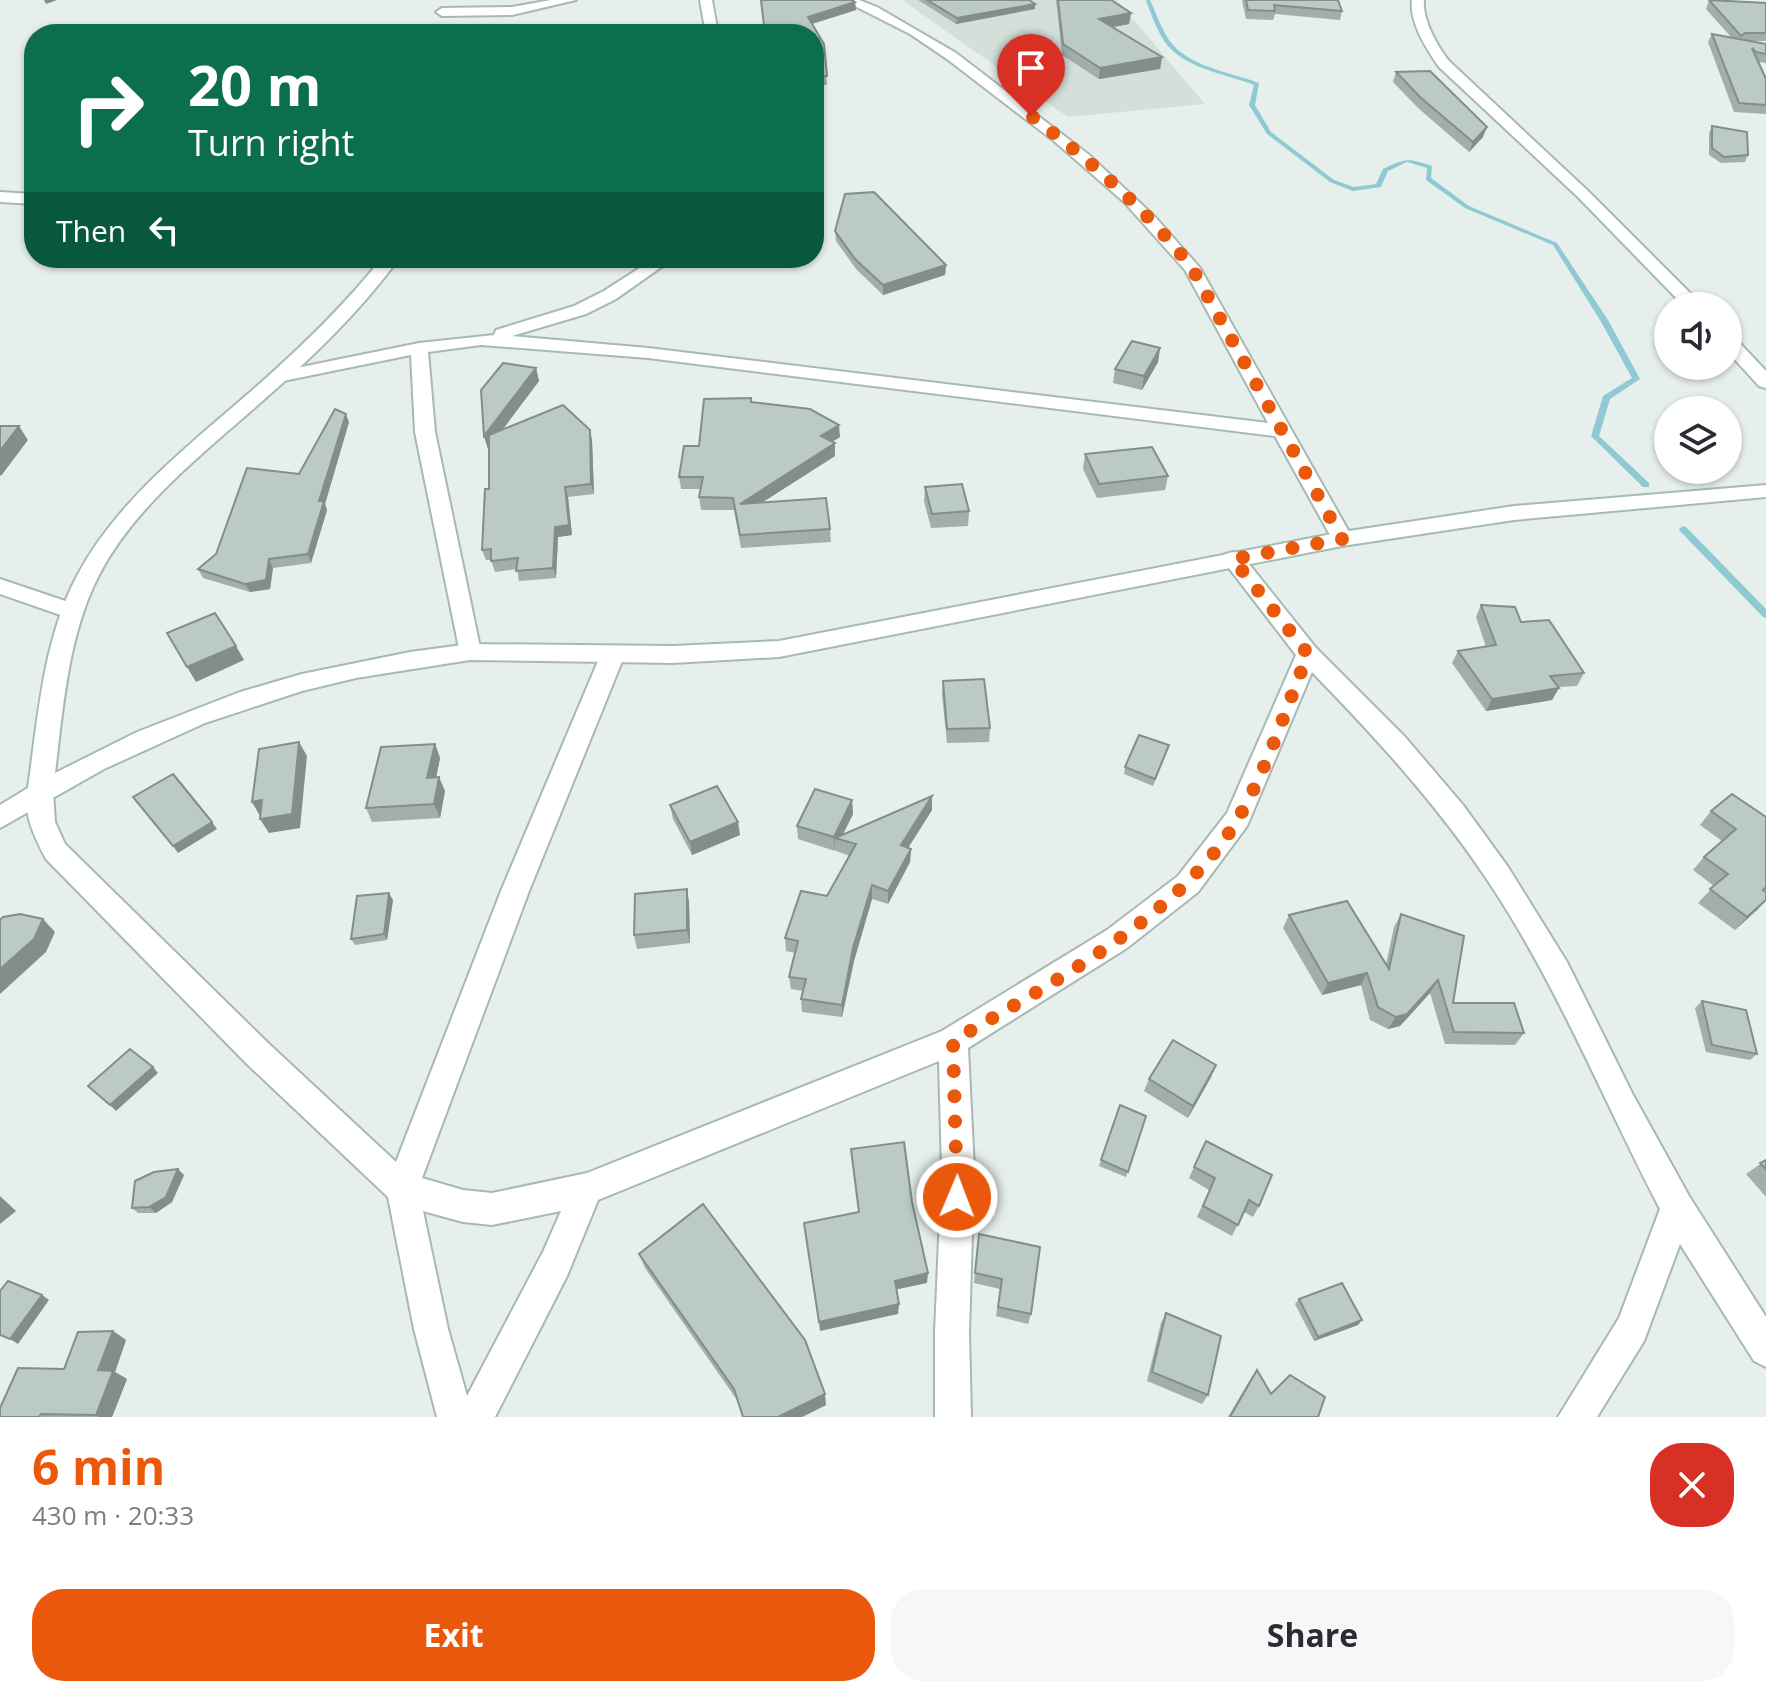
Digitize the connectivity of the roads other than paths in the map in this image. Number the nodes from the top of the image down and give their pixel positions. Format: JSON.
{"nodes":[{"id":1,"x":570,"y":0,"type":"edge"},
{"id":2,"x":702,"y":0,"type":"edge"},
{"id":3,"x":849,"y":0,"type":"edge"},
{"id":4,"x":1418,"y":0,"type":"edge"},
{"id":5,"x":442,"y":12,"type":"dead end"},
{"id":6,"x":709,"y":24,"type":"edge"},
{"id":7,"x":0,"y":197,"type":"edge"},
{"id":8,"x":24,"y":198,"type":"edge"},
{"id":9,"x":382,"y":268,"type":"edge"},
{"id":10,"x":651,"y":268,"type":"edge"},
{"id":11,"x":1680,"y":292,"type":"edge"},
{"id":12,"x":481,"y":340,"type":"junction"},
{"id":13,"x":419,"y":348,"type":"junction"},
{"id":14,"x":1742,"y":356,"type":"edge"},
{"id":15,"x":278,"y":377,"type":"junction"},
{"id":16,"x":1766,"y":382,"type":"edge"},
{"id":17,"x":1283,"y":431,"type":"junction"},
{"id":18,"x":1766,"y":491,"type":"edge"},
{"id":19,"x":1342,"y":539,"type":"junction"},
{"id":20,"x":1233,"y":559,"type":"junction"},
{"id":21,"x":0,"y":586,"type":"edge"},
{"id":22,"x":72,"y":611,"type":"junction"},
{"id":23,"x":469,"y":652,"type":"junction"},
{"id":24,"x":613,"y":654,"type":"junction"},
{"id":25,"x":1308,"y":654,"type":"junction"},
{"id":26,"x":40,"y":792,"type":"junction"},
{"id":27,"x":0,"y":818,"type":"edge"},
{"id":28,"x":953,"y":1041,"type":"junction"},
{"id":29,"x":402,"y":1189,"type":"junction"},
{"id":30,"x":587,"y":1189,"type":"junction"},
{"id":31,"x":1677,"y":1208,"type":"junction"},
{"id":32,"x":1766,"y":1349,"type":"edge"},
{"id":33,"x":455,"y":1417,"type":"edge"},
{"id":34,"x":476,"y":1417,"type":"edge"},
{"id":35,"x":953,"y":1417,"type":"edge"},
{"id":36,"x":1576,"y":1417,"type":"edge"}],
"edges":[{"from":1,"to":5,"type":"street"},
{"from":2,"to":6,"type":"street"},
{"from":3,"to":17,"type":"street"},
{"from":4,"to":11,"type":"street"},
{"from":7,"to":8,"type":"street"},
{"from":9,"to":15,"type":"street"},
{"from":10,"to":12,"type":"street"},
{"from":12,"to":13,"type":"street"},
{"from":12,"to":17,"type":"street"},
{"from":13,"to":15,"type":"street"},
{"from":13,"to":23,"type":"street"},
{"from":14,"to":16,"type":"street"},
{"from":15,"to":22,"type":"street"},
{"from":17,"to":19,"type":"street"},
{"from":18,"to":19,"type":"street"},
{"from":19,"to":20,"type":"street"},
{"from":20,"to":24,"type":"street"},
{"from":20,"to":25,"type":"street"},
{"from":21,"to":22,"type":"street"},
{"from":22,"to":26,"type":"street"},
{"from":23,"to":24,"type":"street"},
{"from":23,"to":26,"type":"street"},
{"from":24,"to":29,"type":"street"},
{"from":25,"to":28,"type":"street"},
{"from":25,"to":31,"type":"street"},
{"from":26,"to":27,"type":"street"},
{"from":26,"to":29,"type":"street"},
{"from":28,"to":30,"type":"street"},
{"from":28,"to":35,"type":"street"},
{"from":29,"to":30,"type":"street"},
{"from":29,"to":33,"type":"street"},
{"from":30,"to":34,"type":"street"},
{"from":31,"to":32,"type":"street"},
{"from":31,"to":36,"type":"street"}]}
